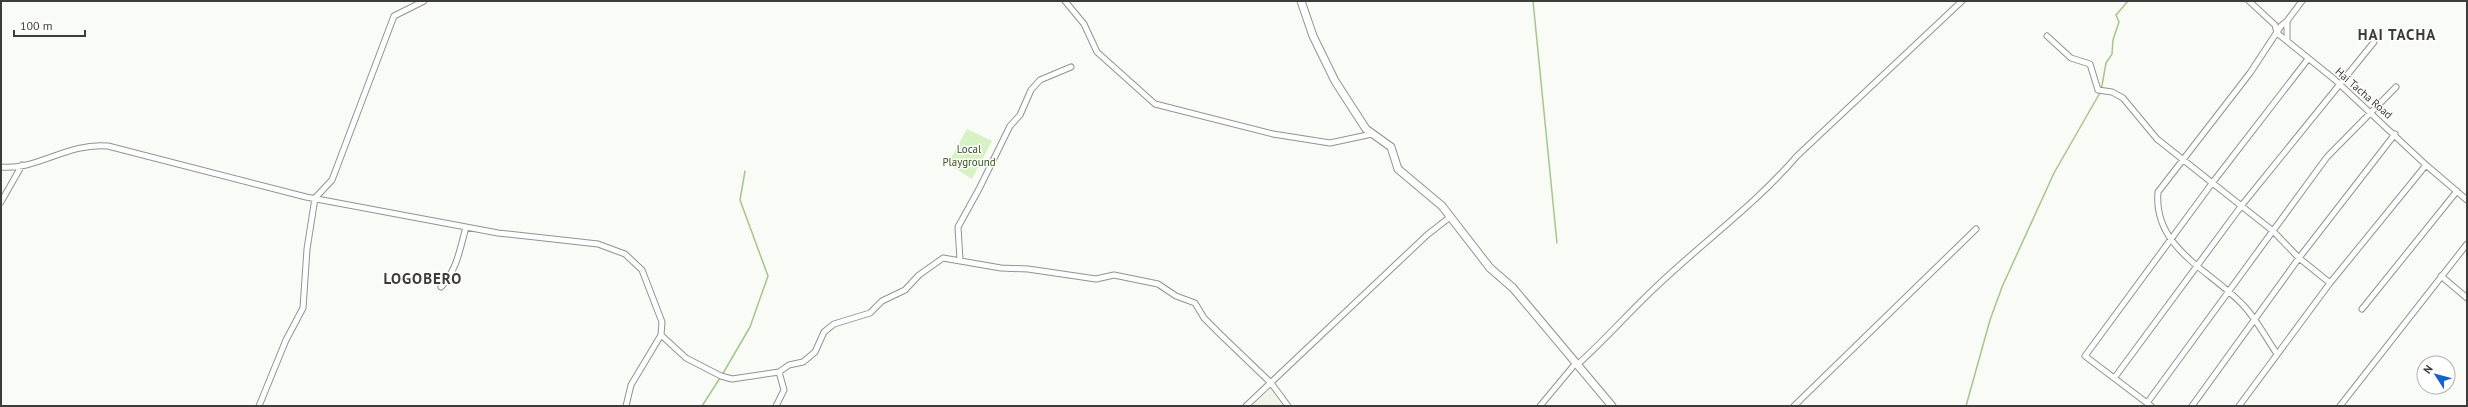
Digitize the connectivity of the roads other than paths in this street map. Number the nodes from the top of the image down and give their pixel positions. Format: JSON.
{"nodes":[{"id":1,"x":424,"y":1,"type":"edge"},
{"id":2,"x":1065,"y":1,"type":"edge"},
{"id":3,"x":1301,"y":1,"type":"edge"},
{"id":4,"x":1962,"y":1,"type":"edge"},
{"id":5,"x":2250,"y":1,"type":"edge"},
{"id":6,"x":2302,"y":1,"type":"edge"},
{"id":7,"x":2287,"y":21,"type":"junction"},
{"id":8,"x":2277,"y":33,"type":"junction"},
{"id":9,"x":2374,"y":35,"type":"dead end"},
{"id":10,"x":2046,"y":36,"type":"dead end"},
{"id":11,"x":2287,"y":41,"type":"junction"},
{"id":12,"x":2308,"y":60,"type":"junction"},
{"id":13,"x":1071,"y":68,"type":"dead end"},
{"id":14,"x":2338,"y":84,"type":"junction"},
{"id":15,"x":2396,"y":87,"type":"dead end"},
{"id":16,"x":2371,"y":112,"type":"junction"},
{"id":17,"x":1372,"y":134,"type":"junction"},
{"id":18,"x":2395,"y":134,"type":"junction"},
{"id":19,"x":2182,"y":160,"type":"junction"},
{"id":20,"x":22,"y":165,"type":"junction"},
{"id":21,"x":2426,"y":165,"type":"junction"},
{"id":22,"x":1,"y":167,"type":"edge"},
{"id":23,"x":2213,"y":182,"type":"junction"},
{"id":24,"x":2457,"y":191,"type":"junction"},
{"id":25,"x":315,"y":198,"type":"junction"},
{"id":26,"x":2467,"y":200,"type":"edge"},
{"id":27,"x":1,"y":202,"type":"edge"},
{"id":28,"x":2242,"y":205,"type":"junction"},
{"id":29,"x":1450,"y":217,"type":"junction"},
{"id":30,"x":466,"y":228,"type":"junction"},
{"id":31,"x":1976,"y":229,"type":"dead end"},
{"id":32,"x":2273,"y":231,"type":"junction"},
{"id":33,"x":2170,"y":240,"type":"junction"},
{"id":34,"x":2467,"y":244,"type":"edge"},
{"id":35,"x":2299,"y":258,"type":"junction"},
{"id":36,"x":960,"y":260,"type":"junction"},
{"id":37,"x":2197,"y":266,"type":"junction"},
{"id":38,"x":2441,"y":276,"type":"junction"},
{"id":39,"x":2330,"y":283,"type":"junction"},
{"id":40,"x":441,"y":287,"type":"dead end"},
{"id":41,"x":2228,"y":292,"type":"junction"},
{"id":42,"x":2467,"y":298,"type":"edge"},
{"id":43,"x":2362,"y":309,"type":"dead end"},
{"id":44,"x":2255,"y":320,"type":"junction"},
{"id":45,"x":661,"y":335,"type":"junction"},
{"id":46,"x":2277,"y":354,"type":"junction"},
{"id":47,"x":1576,"y":364,"type":"junction"},
{"id":48,"x":779,"y":372,"type":"junction"},
{"id":49,"x":2115,"y":377,"type":"junction"},
{"id":50,"x":1271,"y":383,"type":"junction"},
{"id":51,"x":2149,"y":405,"type":"edge"},
{"id":52,"x":259,"y":406,"type":"edge"},
{"id":53,"x":626,"y":406,"type":"edge"},
{"id":54,"x":776,"y":406,"type":"edge"},
{"id":55,"x":1246,"y":406,"type":"edge"},
{"id":56,"x":1288,"y":406,"type":"edge"},
{"id":57,"x":1540,"y":406,"type":"edge"},
{"id":58,"x":1612,"y":406,"type":"edge"},
{"id":59,"x":1794,"y":406,"type":"edge"},
{"id":60,"x":2192,"y":406,"type":"edge"},
{"id":61,"x":2239,"y":406,"type":"edge"},
{"id":62,"x":2340,"y":406,"type":"edge"}],
"edges":[{"from":1,"to":25,"type":"street"},
{"from":2,"to":17,"type":"street"},
{"from":3,"to":17,"type":"street"},
{"from":4,"to":47,"type":"street"},
{"from":5,"to":8,"type":"street","name":"Hai Tacha Road"},
{"from":6,"to":7,"type":"street"},
{"from":7,"to":8,"type":"street"},
{"from":7,"to":11,"type":"street"},
{"from":8,"to":11,"type":"street","name":"Hai Tacha Road"},
{"from":8,"to":19,"type":"street"},
{"from":9,"to":14,"type":"street"},
{"from":10,"to":19,"type":"street"},
{"from":11,"to":12,"type":"street","name":"Hai Tacha Road"},
{"from":12,"to":14,"type":"street","name":"Hai Tacha Road"},
{"from":12,"to":23,"type":"street"},
{"from":13,"to":36,"type":"street"},
{"from":14,"to":16,"type":"street","name":"Hai Tacha Road"},
{"from":14,"to":28,"type":"street"},
{"from":15,"to":16,"type":"street"},
{"from":16,"to":18,"type":"street","name":"Hai Tacha Road"},
{"from":16,"to":32,"type":"street"},
{"from":17,"to":29,"type":"street"},
{"from":18,"to":21,"type":"street","name":"Hai Tacha Road"},
{"from":18,"to":35,"type":"street"},
{"from":19,"to":23,"type":"street"},
{"from":19,"to":33,"type":"street"},
{"from":20,"to":22,"type":"street"},
{"from":20,"to":25,"type":"street"},
{"from":20,"to":27,"type":"street"},
{"from":21,"to":24,"type":"street","name":"Hai Tacha Road"},
{"from":21,"to":39,"type":"street"},
{"from":23,"to":28,"type":"street"},
{"from":23,"to":33,"type":"street"},
{"from":24,"to":26,"type":"street","name":"Hai Tacha Road"},
{"from":24,"to":43,"type":"street"},
{"from":25,"to":30,"type":"street"},
{"from":25,"to":52,"type":"street"},
{"from":28,"to":32,"type":"street"},
{"from":28,"to":37,"type":"street"},
{"from":29,"to":47,"type":"street"},
{"from":29,"to":50,"type":"street"},
{"from":30,"to":40,"type":"street"},
{"from":30,"to":45,"type":"street"},
{"from":31,"to":59,"type":"street"},
{"from":32,"to":35,"type":"street"},
{"from":32,"to":41,"type":"street"},
{"from":33,"to":37,"type":"street"},
{"from":33,"to":49,"type":"street"},
{"from":34,"to":38,"type":"street"},
{"from":35,"to":39,"type":"street"},
{"from":35,"to":44,"type":"street"},
{"from":36,"to":48,"type":"street"},
{"from":36,"to":50,"type":"street"},
{"from":37,"to":41,"type":"street"},
{"from":37,"to":49,"type":"street"},
{"from":38,"to":42,"type":"street"},
{"from":38,"to":62,"type":"street"},
{"from":39,"to":46,"type":"street"},
{"from":41,"to":44,"type":"street"},
{"from":41,"to":51,"type":"street"},
{"from":44,"to":46,"type":"street"},
{"from":44,"to":60,"type":"street"},
{"from":45,"to":48,"type":"street"},
{"from":45,"to":53,"type":"street"},
{"from":46,"to":61,"type":"street"},
{"from":47,"to":57,"type":"street"},
{"from":47,"to":58,"type":"street"},
{"from":48,"to":54,"type":"street"},
{"from":49,"to":51,"type":"street"},
{"from":50,"to":55,"type":"street"},
{"from":50,"to":56,"type":"street"}]}
